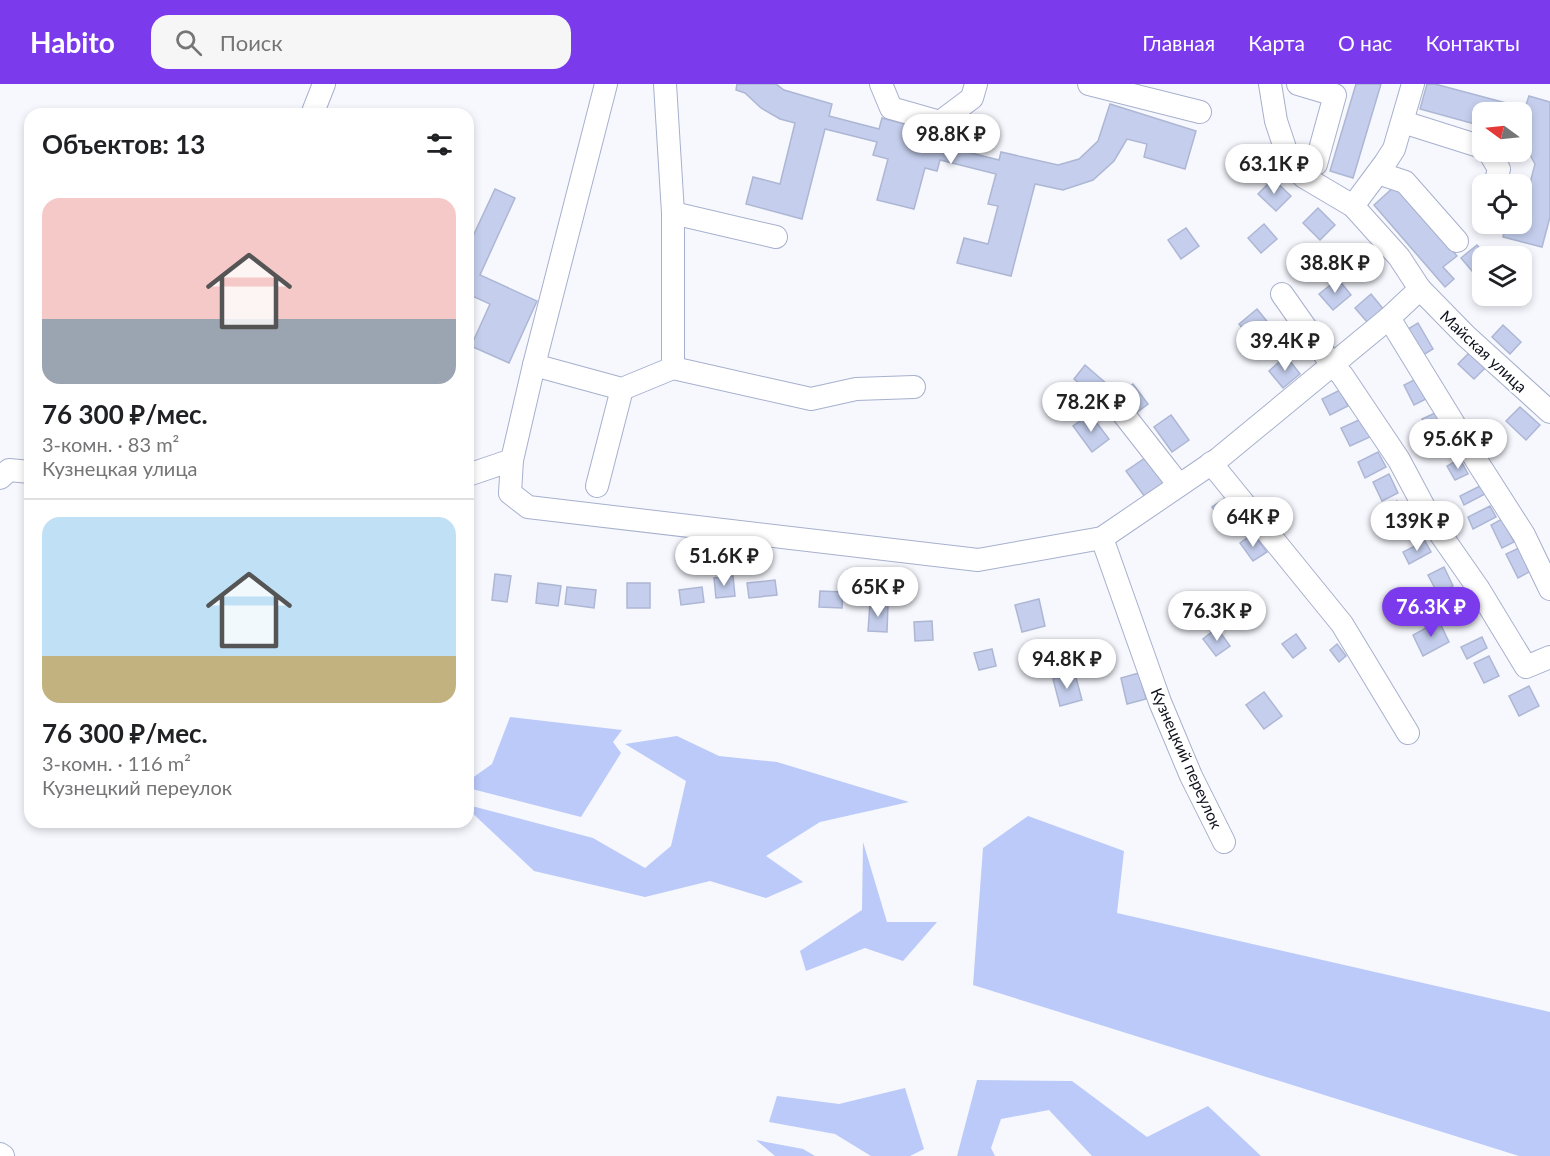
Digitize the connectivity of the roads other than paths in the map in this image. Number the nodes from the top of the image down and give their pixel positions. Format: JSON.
{"nodes":[{"id":1,"x":324,"y":84,"type":"edge"},
{"id":2,"x":606,"y":84,"type":"edge"},
{"id":3,"x":665,"y":84,"type":"edge"},
{"id":4,"x":881,"y":84,"type":"edge"},
{"id":5,"x":976,"y":84,"type":"edge"},
{"id":6,"x":1089,"y":84,"type":"edge"},
{"id":7,"x":1270,"y":84,"type":"edge"},
{"id":8,"x":1298,"y":84,"type":"edge"},
{"id":9,"x":1413,"y":84,"type":"edge"},
{"id":10,"x":315,"y":108,"type":"edge"},
{"id":11,"x":1200,"y":112,"type":"dead end"},
{"id":12,"x":1403,"y":122,"type":"junction"},
{"id":13,"x":1472,"y":144,"type":"edge"},
{"id":14,"x":1316,"y":164,"type":"dead end"},
{"id":15,"x":1378,"y":173,"type":"junction"},
{"id":16,"x":1353,"y":206,"type":"junction"},
{"id":17,"x":673,"y":213,"type":"junction"},
{"id":18,"x":776,"y":237,"type":"dead end"},
{"id":19,"x":1457,"y":241,"type":"dead end"},
{"id":20,"x":1420,"y":290,"type":"junction"},
{"id":21,"x":1282,"y":294,"type":"dead end"},
{"id":22,"x":1389,"y":318,"type":"junction"},
{"id":23,"x":534,"y":365,"type":"junction"},
{"id":24,"x":1332,"y":365,"type":"junction"},
{"id":25,"x":673,"y":368,"type":"junction"},
{"id":26,"x":914,"y":387,"type":"dead end"},
{"id":27,"x":622,"y":389,"type":"junction"},
{"id":28,"x":1114,"y":402,"type":"dead end"},
{"id":29,"x":1550,"y":412,"type":"edge"},
{"id":30,"x":512,"y":460,"type":"junction"},
{"id":31,"x":1211,"y":463,"type":"junction"},
{"id":32,"x":474,"y":473,"type":"edge"},
{"id":33,"x":1179,"y":485,"type":"junction"},
{"id":34,"x":597,"y":486,"type":"dead end"},
{"id":35,"x":1101,"y":538,"type":"junction"},
{"id":36,"x":1550,"y":589,"type":"edge"},
{"id":37,"x":1550,"y":657,"type":"edge"},
{"id":38,"x":1408,"y":733,"type":"dead end"},
{"id":39,"x":1224,"y":842,"type":"dead end"}],
"edges":[{"from":1,"to":10,"type":"street"},
{"from":2,"to":23,"type":"street"},
{"from":3,"to":17,"type":"street"},
{"from":4,"to":5,"type":"street"},
{"from":6,"to":11,"type":"street"},
{"from":7,"to":16,"type":"street","name":"Майская улица"},
{"from":8,"to":14,"type":"street"},
{"from":9,"to":12,"type":"street"},
{"from":12,"to":13,"type":"street"},
{"from":12,"to":15,"type":"street"},
{"from":15,"to":16,"type":"street"},
{"from":15,"to":19,"type":"street"},
{"from":16,"to":20,"type":"street","name":"Майская улица"},
{"from":17,"to":18,"type":"street"},
{"from":17,"to":25,"type":"street"},
{"from":20,"to":22,"type":"street"},
{"from":20,"to":29,"type":"street","name":"Майская улица"},
{"from":21,"to":24,"type":"street"},
{"from":22,"to":24,"type":"street"},
{"from":22,"to":36,"type":"street"},
{"from":23,"to":27,"type":"street"},
{"from":23,"to":30,"type":"street"},
{"from":24,"to":31,"type":"street"},
{"from":24,"to":37,"type":"street"},
{"from":25,"to":26,"type":"street"},
{"from":25,"to":27,"type":"street"},
{"from":27,"to":34,"type":"street"},
{"from":28,"to":33,"type":"street"},
{"from":30,"to":32,"type":"street"},
{"from":30,"to":35,"type":"street"},
{"from":31,"to":33,"type":"street"},
{"from":31,"to":38,"type":"street"},
{"from":33,"to":35,"type":"street"},
{"from":35,"to":39,"type":"street","name":"Кузнецкий переулок"}]}
